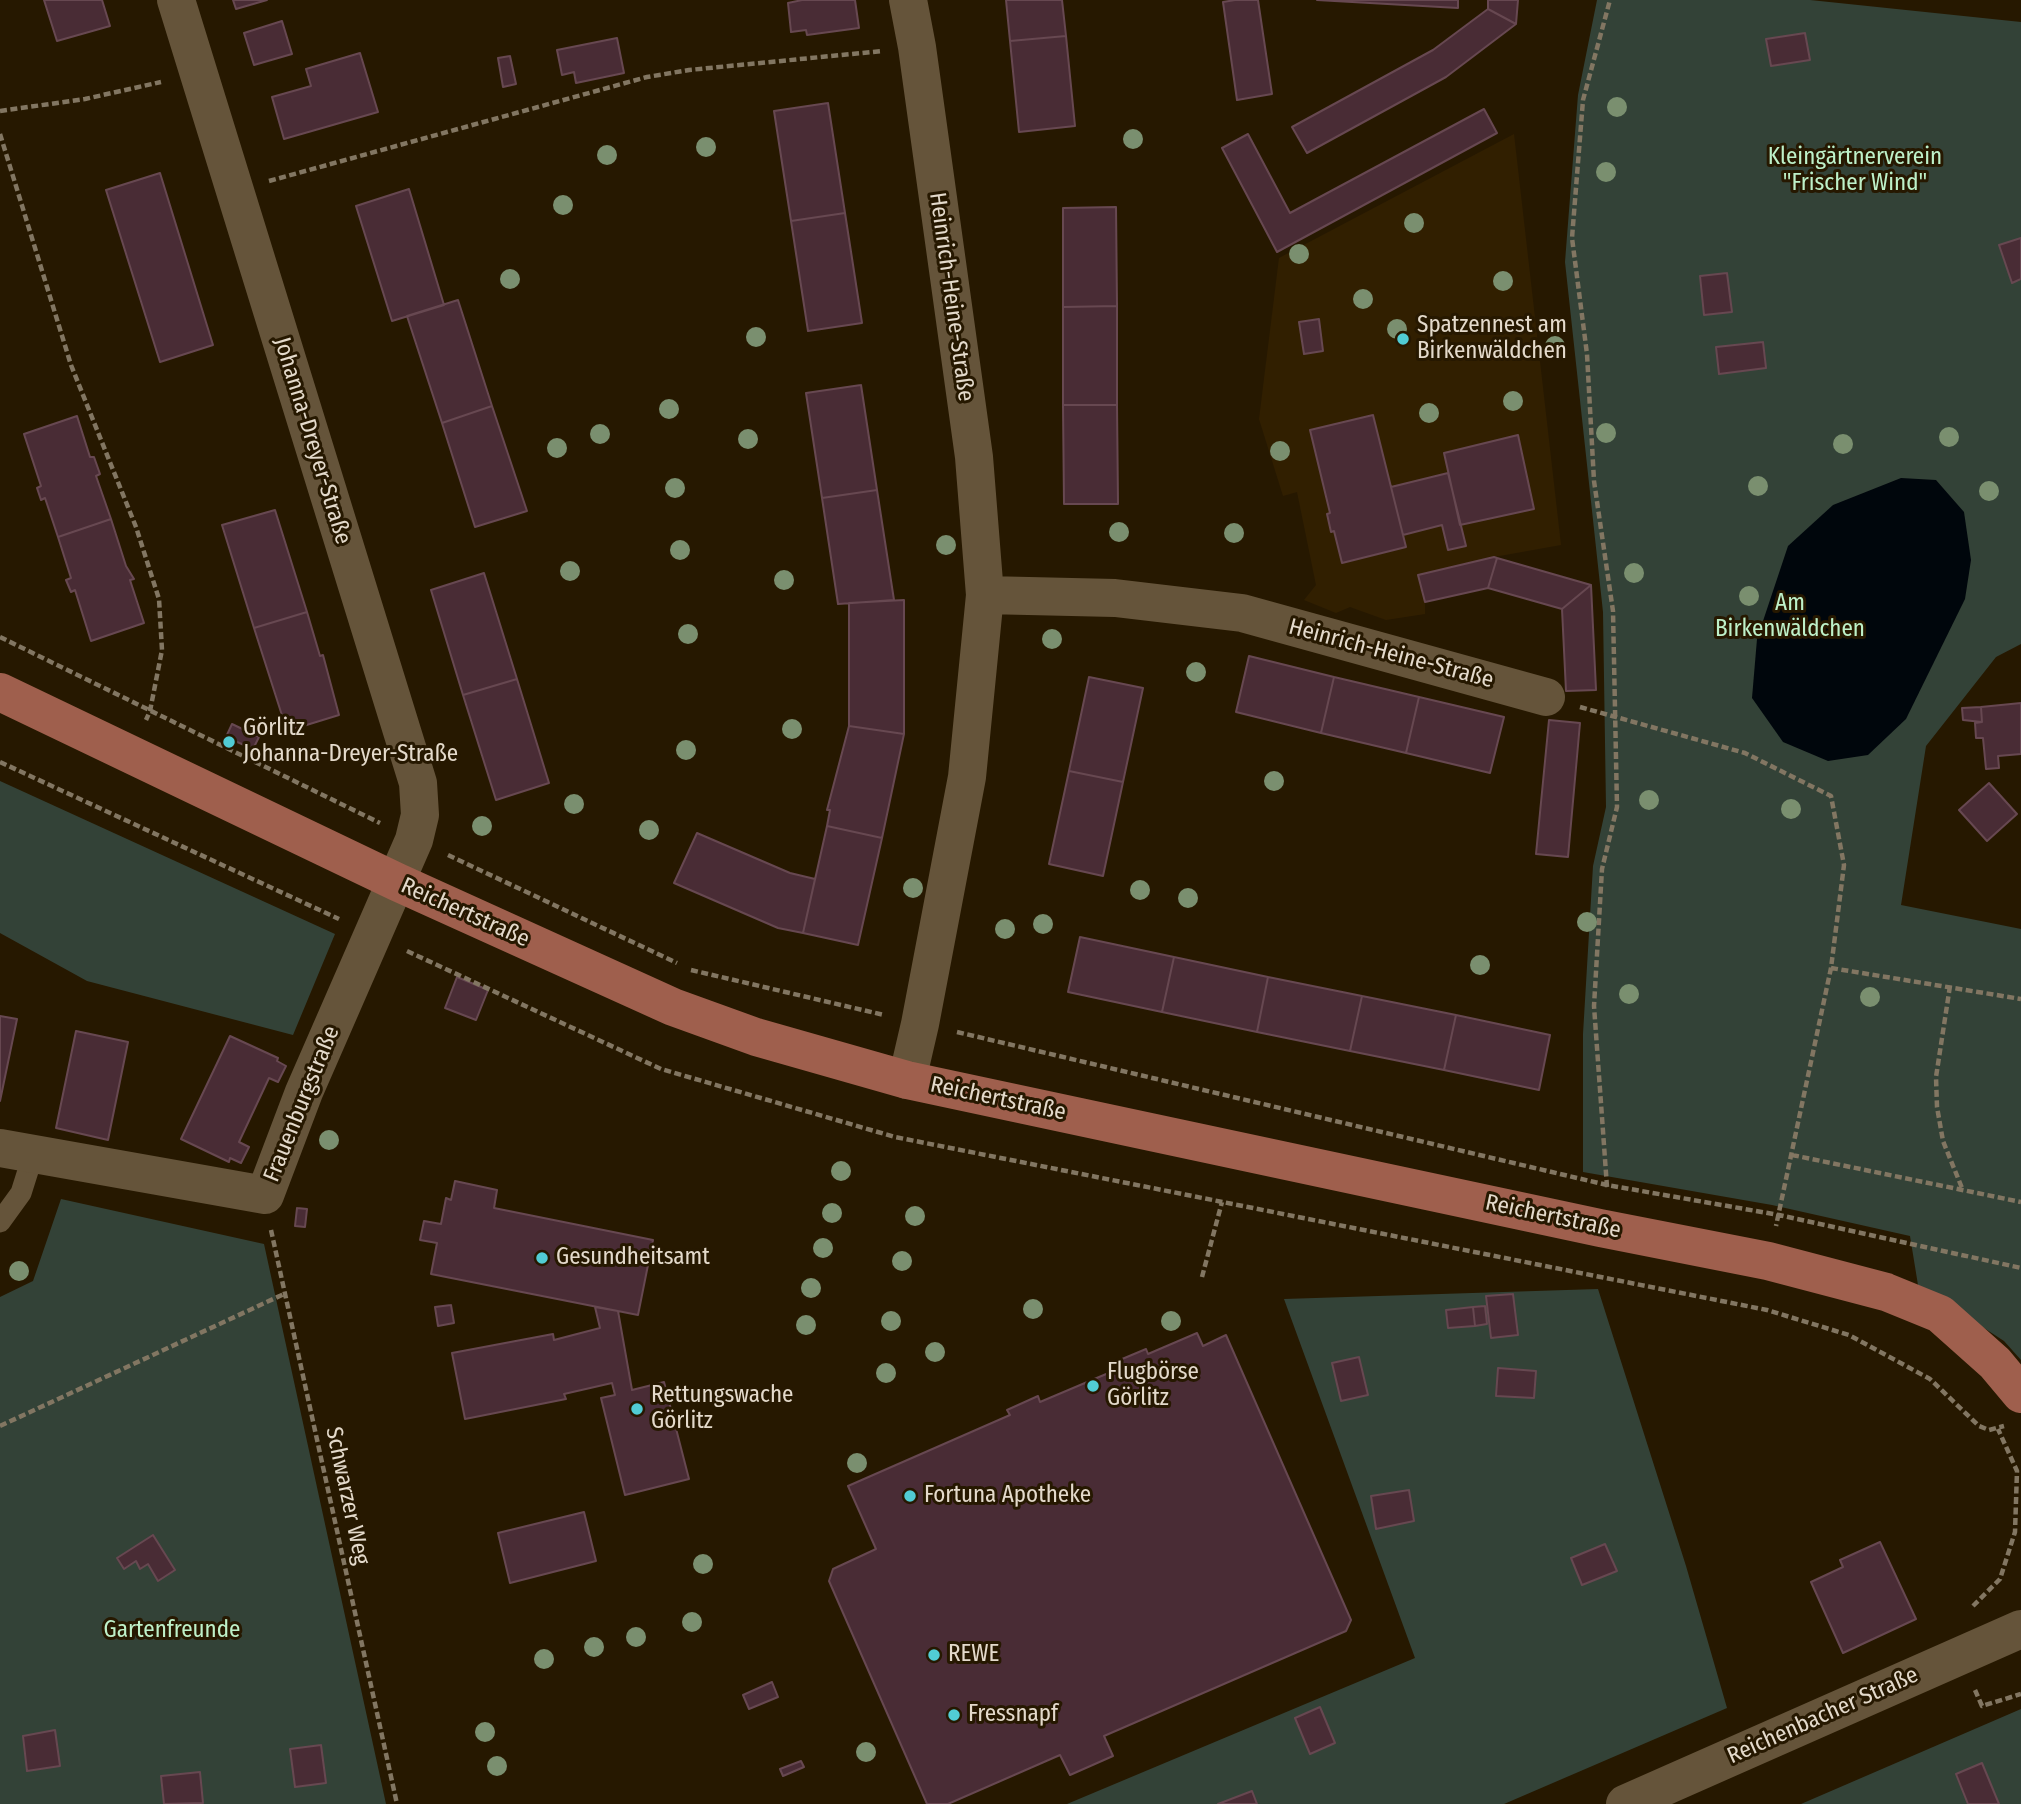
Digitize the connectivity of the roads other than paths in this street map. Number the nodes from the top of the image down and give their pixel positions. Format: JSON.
{"nodes":[{"id":1,"x":176,"y":0,"type":"edge"},
{"id":2,"x":908,"y":0,"type":"edge"},
{"id":3,"x":985,"y":595,"type":"junction"},
{"id":4,"x":0,"y":692,"type":"edge"},
{"id":5,"x":1546,"y":697,"type":"road end"},
{"id":6,"x":397,"y":882,"type":"junction"},
{"id":7,"x":907,"y":1080,"type":"junction"},
{"id":8,"x":17,"y":1151,"type":"edge"},
{"id":9,"x":0,"y":1222,"type":"edge"},
{"id":10,"x":2021,"y":1394,"type":"edge"},
{"id":11,"x":2021,"y":1629,"type":"edge"},
{"id":12,"x":1625,"y":1804,"type":"edge"}],
"edges":[{"from":1,"to":6,"type":"street","name":"Johanna-Dreyer-Straße"},
{"from":2,"to":3,"type":"street","name":"Heinrich-Heine-Straße"},
{"from":3,"to":5,"type":"street","name":"Heinrich-Heine-Straße"},
{"from":3,"to":7,"type":"street","name":"Heinrich-Heine-Straße"},
{"from":4,"to":6,"type":"main road","name":"Reichertstraße"},
{"from":6,"to":7,"type":"main road","name":"Reichertstraße"},
{"from":6,"to":8,"type":"street","name":"Frauenburgstraße"},
{"from":7,"to":10,"type":"main road","name":"Reichertstraße"},
{"from":8,"to":9,"type":"lane"},
{"from":11,"to":12,"type":"street","name":"Reichenbacher Straße"}]}
